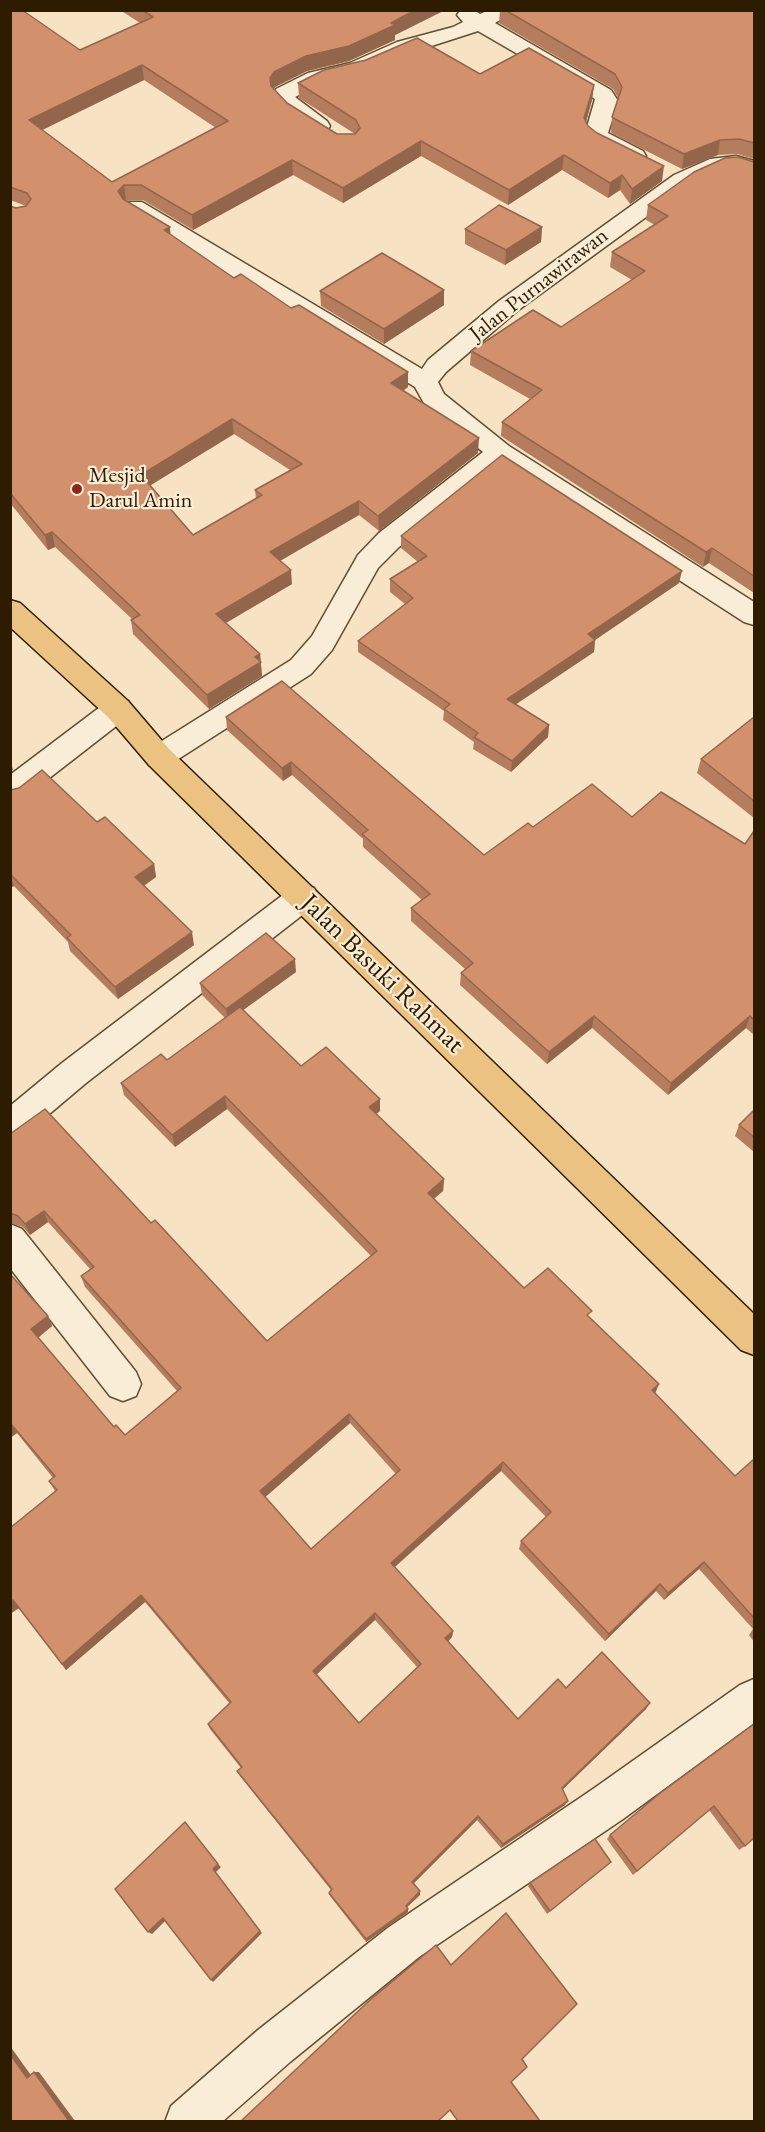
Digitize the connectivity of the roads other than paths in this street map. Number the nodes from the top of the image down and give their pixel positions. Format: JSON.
{"nodes":[{"id":1,"x":457,"y":10,"type":"edge"},
{"id":2,"x":507,"y":10,"type":"edge"},
{"id":3,"x":481,"y":22,"type":"junction"},
{"id":4,"x":337,"y":136,"type":"edge"},
{"id":5,"x":754,"y":168,"type":"edge"},
{"id":6,"x":666,"y":172,"type":"junction"},
{"id":7,"x":134,"y":207,"type":"edge"},
{"id":8,"x":425,"y":382,"type":"junction"},
{"id":9,"x":500,"y":452,"type":"junction"},
{"id":10,"x":10,"y":610,"type":"edge"},
{"id":11,"x":754,"y":615,"type":"edge"},
{"id":12,"x":118,"y":709,"type":"junction"},
{"id":13,"x":159,"y":757,"type":"junction"},
{"id":14,"x":10,"y":792,"type":"edge"},
{"id":15,"x":303,"y":897,"type":"junction"},
{"id":16,"x":10,"y":1127,"type":"edge"},
{"id":17,"x":10,"y":1240,"type":"edge"},
{"id":18,"x":754,"y":1338,"type":"edge"},
{"id":19,"x":123,"y":1384,"type":"dead end"},
{"id":20,"x":754,"y":1699,"type":"edge"},
{"id":21,"x":187,"y":2121,"type":"edge"}],
"edges":[{"from":1,"to":3,"type":"street"},
{"from":2,"to":3,"type":"street"},
{"from":3,"to":4,"type":"street"},
{"from":3,"to":6,"type":"street"},
{"from":5,"to":6,"type":"street","name":"Jalan Purnawirawan"},
{"from":6,"to":8,"type":"street","name":"Jalan Purnawirawan"},
{"from":7,"to":8,"type":"street"},
{"from":8,"to":9,"type":"street"},
{"from":9,"to":11,"type":"street"},
{"from":9,"to":13,"type":"street"},
{"from":10,"to":12,"type":"highway","name":"Jalan Basuki Rahmat"},
{"from":12,"to":13,"type":"highway","name":"Jalan Basuki Rahmat"},
{"from":12,"to":14,"type":"street"},
{"from":13,"to":15,"type":"highway","name":"Jalan Basuki Rahmat"},
{"from":15,"to":16,"type":"street"},
{"from":15,"to":18,"type":"highway","name":"Jalan Basuki Rahmat"},
{"from":17,"to":19,"type":"street"},
{"from":20,"to":21,"type":"street"}]}
